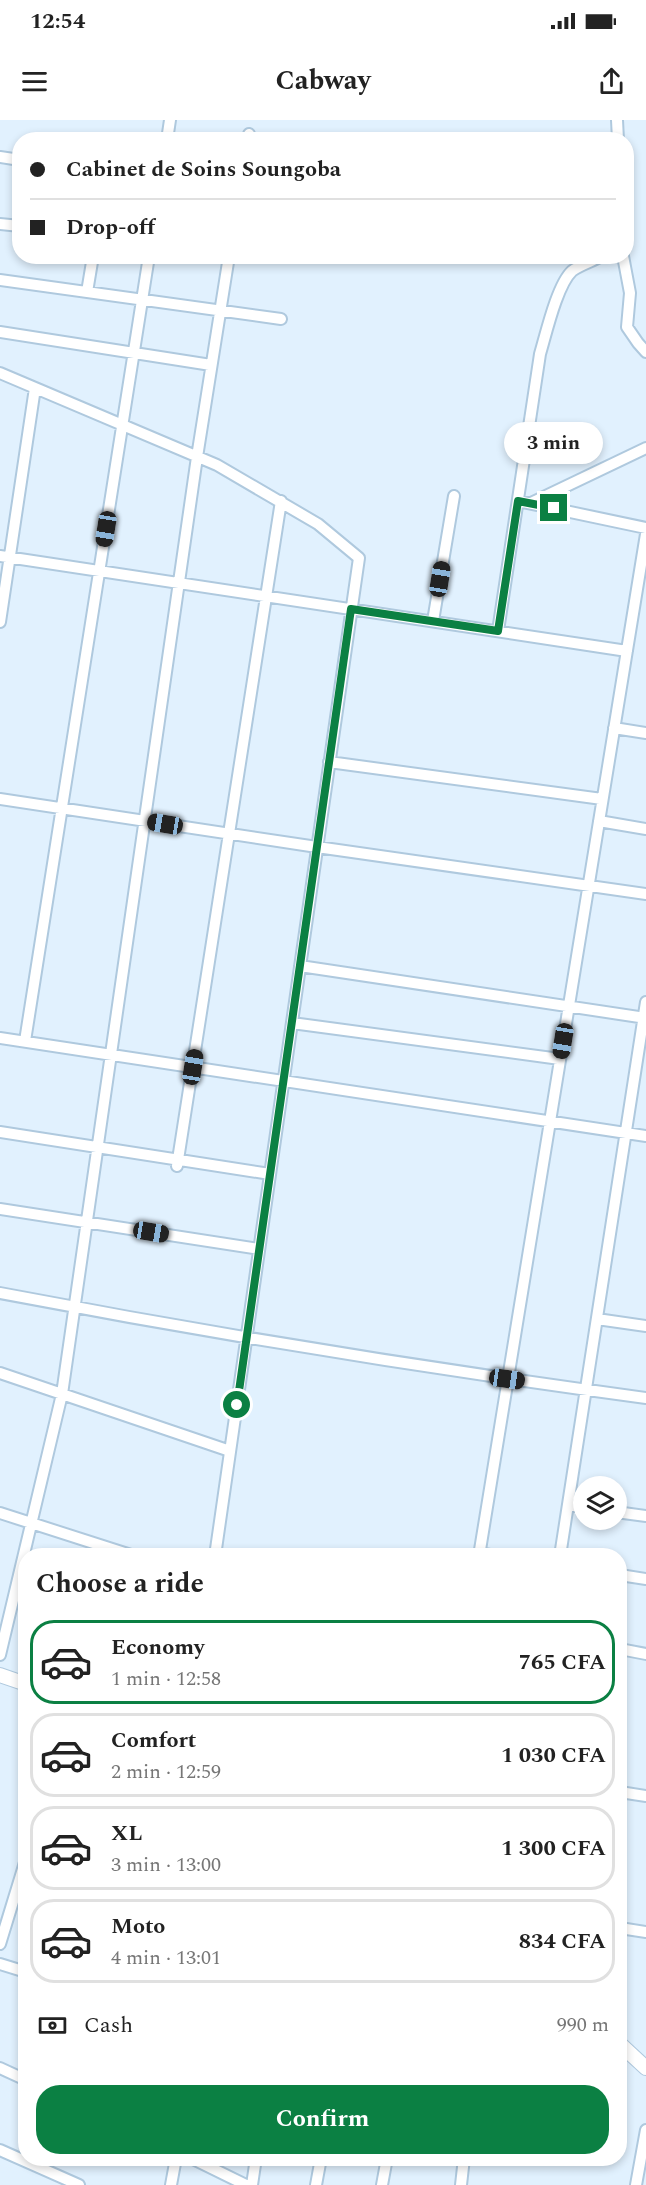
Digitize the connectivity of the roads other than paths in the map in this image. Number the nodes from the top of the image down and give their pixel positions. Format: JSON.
{"nodes":[{"id":1,"x":92,"y":264,"type":"edge"},
{"id":2,"x":148,"y":264,"type":"edge"},
{"id":3,"x":228,"y":264,"type":"edge"},
{"id":4,"x":587,"y":264,"type":"edge"},
{"id":5,"x":625,"y":264,"type":"edge"},
{"id":6,"x":0,"y":280,"type":"edge"},
{"id":7,"x":87,"y":292,"type":"junction"},
{"id":8,"x":142,"y":300,"type":"junction"},
{"id":9,"x":220,"y":311,"type":"junction"},
{"id":10,"x":281,"y":319,"type":"dead end"},
{"id":11,"x":0,"y":332,"type":"edge"},
{"id":12,"x":134,"y":352,"type":"junction"},
{"id":13,"x":646,"y":352,"type":"edge"},
{"id":14,"x":211,"y":365,"type":"junction"},
{"id":15,"x":0,"y":373,"type":"edge"},
{"id":16,"x":35,"y":387,"type":"junction"},
{"id":17,"x":122,"y":424,"type":"junction"},
{"id":18,"x":646,"y":448,"type":"edge"},
{"id":19,"x":197,"y":457,"type":"junction"},
{"id":20,"x":454,"y":496,"type":"dead end"},
{"id":21,"x":281,"y":501,"type":"junction"},
{"id":22,"x":518,"y":501,"type":"junction"},
{"id":23,"x":530,"y":503,"type":"junction"},
{"id":24,"x":646,"y":528,"type":"edge"},
{"id":25,"x":646,"y":534,"type":"edge"},
{"id":26,"x":5,"y":556,"type":"edge"},
{"id":27,"x":99,"y":571,"type":"junction"},
{"id":28,"x":179,"y":582,"type":"junction"},
{"id":29,"x":267,"y":596,"type":"junction"},
{"id":30,"x":351,"y":609,"type":"junction"},
{"id":31,"x":433,"y":621,"type":"junction"},
{"id":32,"x":0,"y":622,"type":"edge"},
{"id":33,"x":498,"y":631,"type":"junction"},
{"id":34,"x":627,"y":651,"type":"junction"},
{"id":35,"x":614,"y":728,"type":"junction"},
{"id":36,"x":646,"y":733,"type":"edge"},
{"id":37,"x":329,"y":762,"type":"junction"},
{"id":38,"x":0,"y":799,"type":"edge"},
{"id":39,"x":603,"y":799,"type":"junction"},
{"id":40,"x":62,"y":809,"type":"junction"},
{"id":41,"x":143,"y":821,"type":"junction"},
{"id":42,"x":599,"y":821,"type":"junction"},
{"id":43,"x":646,"y":829,"type":"edge"},
{"id":44,"x":230,"y":834,"type":"junction"},
{"id":45,"x":317,"y":847,"type":"junction"},
{"id":46,"x":588,"y":886,"type":"junction"},
{"id":47,"x":646,"y":894,"type":"edge"},
{"id":48,"x":300,"y":966,"type":"junction"},
{"id":49,"x":646,"y":1002,"type":"edge"},
{"id":50,"x":569,"y":1005,"type":"junction"},
{"id":51,"x":645,"y":1018,"type":"edge"},
{"id":52,"x":292,"y":1023,"type":"junction"},
{"id":53,"x":0,"y":1038,"type":"edge"},
{"id":54,"x":25,"y":1041,"type":"junction"},
{"id":55,"x":110,"y":1054,"type":"junction"},
{"id":56,"x":560,"y":1059,"type":"junction"},
{"id":57,"x":193,"y":1067,"type":"junction"},
{"id":58,"x":283,"y":1081,"type":"junction"},
{"id":59,"x":550,"y":1121,"type":"junction"},
{"id":60,"x":0,"y":1132,"type":"edge"},
{"id":61,"x":626,"y":1133,"type":"junction"},
{"id":62,"x":646,"y":1136,"type":"edge"},
{"id":63,"x":97,"y":1147,"type":"junction"},
{"id":64,"x":178,"y":1163,"type":"junction"},
{"id":65,"x":270,"y":1174,"type":"junction"},
{"id":66,"x":0,"y":1209,"type":"edge"},
{"id":67,"x":86,"y":1222,"type":"junction"},
{"id":68,"x":259,"y":1249,"type":"junction"},
{"id":69,"x":0,"y":1293,"type":"edge"},
{"id":70,"x":74,"y":1307,"type":"junction"},
{"id":71,"x":597,"y":1318,"type":"junction"},
{"id":72,"x":646,"y":1326,"type":"edge"},
{"id":73,"x":247,"y":1337,"type":"junction"},
{"id":74,"x":0,"y":1373,"type":"edge"},
{"id":75,"x":507,"y":1379,"type":"junction"},
{"id":76,"x":585,"y":1390,"type":"junction"},
{"id":77,"x":62,"y":1394,"type":"junction"},
{"id":78,"x":646,"y":1398,"type":"edge"},
{"id":79,"x":230,"y":1451,"type":"junction"},
{"id":80,"x":567,"y":1504,"type":"junction"},
{"id":81,"x":573,"y":1505,"type":"edge"},
{"id":82,"x":0,"y":1513,"type":"edge"},
{"id":83,"x":627,"y":1513,"type":"edge"},
{"id":84,"x":646,"y":1516,"type":"edge"},
{"id":85,"x":32,"y":1523,"type":"junction"},
{"id":86,"x":26,"y":1548,"type":"edge"},
{"id":87,"x":101,"y":1548,"type":"edge"},
{"id":88,"x":216,"y":1548,"type":"edge"},
{"id":89,"x":480,"y":1548,"type":"edge"},
{"id":90,"x":561,"y":1548,"type":"edge"},
{"id":91,"x":627,"y":1576,"type":"edge"},
{"id":92,"x":646,"y":1579,"type":"edge"},
{"id":93,"x":18,"y":1581,"type":"edge"},
{"id":94,"x":627,"y":1650,"type":"edge"},
{"id":95,"x":646,"y":1654,"type":"edge"},
{"id":96,"x":0,"y":1655,"type":"edge"},
{"id":97,"x":0,"y":1675,"type":"edge"},
{"id":98,"x":18,"y":1681,"type":"edge"},
{"id":99,"x":627,"y":1793,"type":"edge"},
{"id":100,"x":646,"y":1796,"type":"edge"},
{"id":101,"x":18,"y":1885,"type":"edge"},
{"id":102,"x":627,"y":1929,"type":"edge"},
{"id":103,"x":646,"y":1932,"type":"edge"},
{"id":104,"x":0,"y":1944,"type":"edge"},
{"id":105,"x":0,"y":1964,"type":"edge"},
{"id":106,"x":18,"y":1970,"type":"edge"},
{"id":107,"x":627,"y":2050,"type":"edge"},
{"id":108,"x":0,"y":2068,"type":"edge"},
{"id":109,"x":646,"y":2068,"type":"edge"},
{"id":110,"x":18,"y":2076,"type":"edge"},
{"id":111,"x":646,"y":2130,"type":"edge"},
{"id":112,"x":0,"y":2150,"type":"edge"},
{"id":113,"x":18,"y":2158,"type":"edge"},
{"id":114,"x":36,"y":2166,"type":"edge"},
{"id":115,"x":175,"y":2166,"type":"edge"},
{"id":116,"x":207,"y":2166,"type":"edge"},
{"id":117,"x":255,"y":2166,"type":"edge"},
{"id":118,"x":320,"y":2166,"type":"edge"},
{"id":119,"x":386,"y":2166,"type":"edge"},
{"id":120,"x":463,"y":2166,"type":"edge"},
{"id":121,"x":79,"y":2185,"type":"edge"},
{"id":122,"x":171,"y":2185,"type":"edge"},
{"id":123,"x":246,"y":2185,"type":"edge"},
{"id":124,"x":252,"y":2185,"type":"edge"},
{"id":125,"x":316,"y":2185,"type":"edge"},
{"id":126,"x":382,"y":2185,"type":"edge"},
{"id":127,"x":460,"y":2185,"type":"edge"},
{"id":128,"x":636,"y":2185,"type":"edge"}],
"edges":[{"from":1,"to":7,"type":"street"},
{"from":2,"to":8,"type":"street"},
{"from":3,"to":9,"type":"street"},
{"from":4,"to":22,"type":"street"},
{"from":5,"to":13,"type":"street"},
{"from":6,"to":7,"type":"street"},
{"from":7,"to":8,"type":"street"},
{"from":8,"to":9,"type":"street"},
{"from":8,"to":12,"type":"street"},
{"from":9,"to":10,"type":"street"},
{"from":9,"to":14,"type":"street"},
{"from":11,"to":12,"type":"street"},
{"from":12,"to":14,"type":"street"},
{"from":12,"to":17,"type":"street"},
{"from":14,"to":19,"type":"street"},
{"from":15,"to":16,"type":"street"},
{"from":16,"to":17,"type":"street"},
{"from":16,"to":26,"type":"street"},
{"from":17,"to":19,"type":"street"},
{"from":17,"to":27,"type":"street"},
{"from":18,"to":23,"type":"street"},
{"from":19,"to":21,"type":"street"},
{"from":19,"to":28,"type":"street"},
{"from":20,"to":31,"type":"street"},
{"from":21,"to":29,"type":"street"},
{"from":21,"to":30,"type":"street"},
{"from":22,"to":23,"type":"street"},
{"from":22,"to":33,"type":"street"},
{"from":23,"to":24,"type":"street"},
{"from":25,"to":34,"type":"street"},
{"from":26,"to":27,"type":"street"},
{"from":26,"to":32,"type":"street"},
{"from":27,"to":28,"type":"street"},
{"from":27,"to":40,"type":"street"},
{"from":28,"to":29,"type":"street"},
{"from":28,"to":41,"type":"street"},
{"from":29,"to":30,"type":"street"},
{"from":29,"to":44,"type":"street"},
{"from":30,"to":31,"type":"street"},
{"from":30,"to":37,"type":"street"},
{"from":31,"to":33,"type":"street"},
{"from":33,"to":34,"type":"street"},
{"from":34,"to":35,"type":"street"},
{"from":35,"to":36,"type":"street"},
{"from":35,"to":39,"type":"street"},
{"from":37,"to":39,"type":"street"},
{"from":37,"to":45,"type":"street"},
{"from":38,"to":40,"type":"street"},
{"from":39,"to":42,"type":"street"},
{"from":40,"to":41,"type":"street"},
{"from":40,"to":54,"type":"street"},
{"from":41,"to":44,"type":"street"},
{"from":41,"to":55,"type":"street"},
{"from":42,"to":43,"type":"street"},
{"from":42,"to":46,"type":"street"},
{"from":44,"to":45,"type":"street"},
{"from":44,"to":57,"type":"street"},
{"from":45,"to":46,"type":"street"},
{"from":45,"to":48,"type":"street"},
{"from":46,"to":47,"type":"street"},
{"from":46,"to":50,"type":"street"},
{"from":48,"to":50,"type":"street"},
{"from":48,"to":52,"type":"street"},
{"from":49,"to":51,"type":"street"},
{"from":50,"to":51,"type":"street"},
{"from":50,"to":56,"type":"street"},
{"from":51,"to":61,"type":"street"},
{"from":52,"to":56,"type":"street"},
{"from":52,"to":58,"type":"street"},
{"from":53,"to":54,"type":"street"},
{"from":54,"to":55,"type":"street"},
{"from":55,"to":57,"type":"street"},
{"from":55,"to":63,"type":"street"},
{"from":56,"to":59,"type":"street"},
{"from":57,"to":58,"type":"street"},
{"from":57,"to":64,"type":"street"},
{"from":58,"to":59,"type":"street"},
{"from":58,"to":65,"type":"street"},
{"from":59,"to":61,"type":"street"},
{"from":59,"to":75,"type":"street"},
{"from":60,"to":63,"type":"street"},
{"from":61,"to":62,"type":"street"},
{"from":61,"to":71,"type":"street"},
{"from":63,"to":64,"type":"street"},
{"from":63,"to":67,"type":"street"},
{"from":64,"to":65,"type":"street"},
{"from":65,"to":68,"type":"street"},
{"from":66,"to":67,"type":"street"},
{"from":67,"to":68,"type":"street"},
{"from":67,"to":70,"type":"street"},
{"from":68,"to":73,"type":"street"},
{"from":69,"to":70,"type":"street"},
{"from":70,"to":73,"type":"street"},
{"from":70,"to":77,"type":"street"},
{"from":71,"to":72,"type":"street"},
{"from":71,"to":76,"type":"street"},
{"from":73,"to":75,"type":"street"},
{"from":73,"to":79,"type":"street"},
{"from":74,"to":77,"type":"street"},
{"from":75,"to":76,"type":"street"},
{"from":75,"to":89,"type":"street"},
{"from":76,"to":78,"type":"street"},
{"from":76,"to":80,"type":"street"},
{"from":77,"to":79,"type":"street"},
{"from":77,"to":85,"type":"street"},
{"from":79,"to":88,"type":"street"},
{"from":80,"to":81,"type":"street"},
{"from":80,"to":90,"type":"street"},
{"from":82,"to":85,"type":"street"},
{"from":83,"to":84,"type":"street"},
{"from":85,"to":86,"type":"street"},
{"from":85,"to":87,"type":"street"},
{"from":91,"to":92,"type":"street"},
{"from":93,"to":96,"type":"street"},
{"from":94,"to":95,"type":"street"},
{"from":97,"to":98,"type":"main road"},
{"from":99,"to":100,"type":"street"},
{"from":101,"to":104,"type":"street"},
{"from":102,"to":103,"type":"street"},
{"from":105,"to":106,"type":"street"},
{"from":107,"to":109,"type":"main road"},
{"from":108,"to":110,"type":"street"},
{"from":111,"to":128,"type":"street"},
{"from":112,"to":113,"type":"street"},
{"from":114,"to":121,"type":"street"},
{"from":115,"to":122,"type":"street"},
{"from":116,"to":123,"type":"street"},
{"from":117,"to":124,"type":"street"},
{"from":118,"to":125,"type":"street"},
{"from":119,"to":126,"type":"street"},
{"from":120,"to":127,"type":"street"}]}
